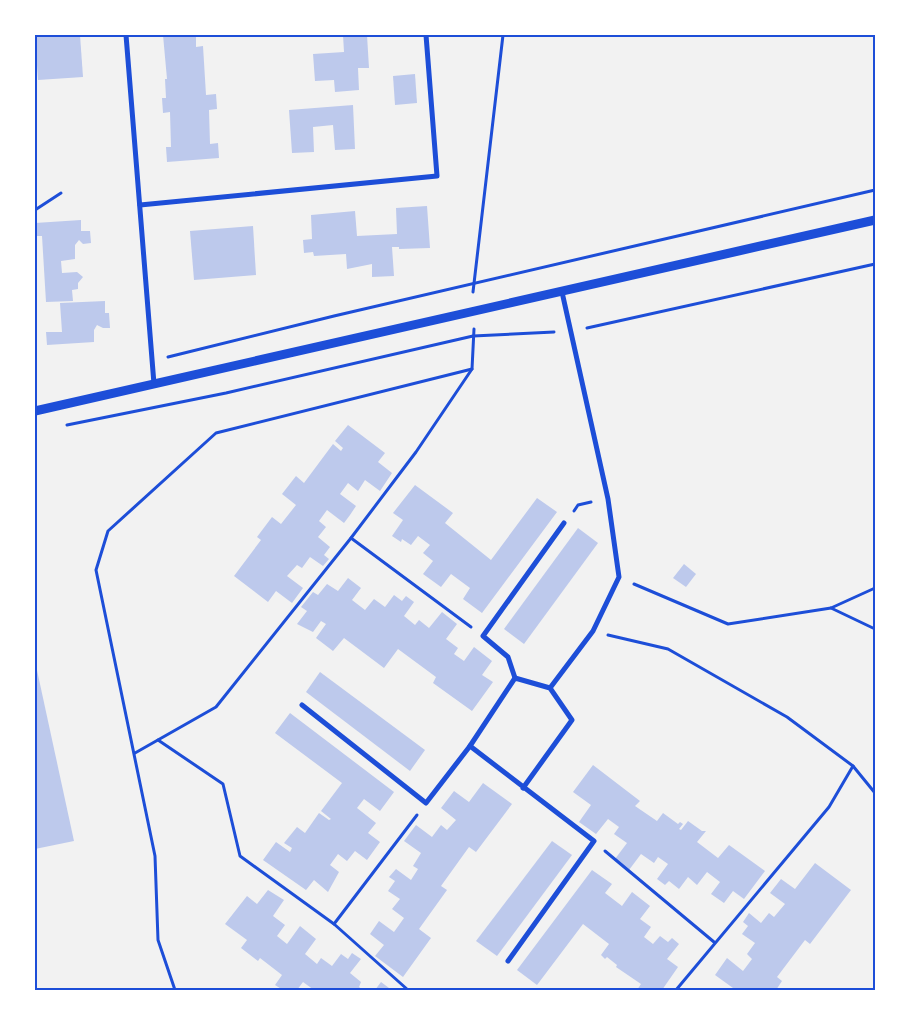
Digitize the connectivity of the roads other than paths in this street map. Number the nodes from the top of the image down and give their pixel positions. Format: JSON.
{"nodes":[{"id":1,"x":126,"y":35,"type":"edge"},
{"id":2,"x":426,"y":35,"type":"edge"},
{"id":3,"x":140,"y":205,"type":"junction"},
{"id":4,"x":875,"y":220,"type":"edge"},
{"id":5,"x":562,"y":292,"type":"junction"},
{"id":6,"x":154,"y":385,"type":"junction"},
{"id":7,"x":35,"y":411,"type":"edge"},
{"id":8,"x":564,"y":524,"type":"road end"},
{"id":9,"x":515,"y":678,"type":"junction"},
{"id":10,"x":550,"y":688,"type":"junction"},
{"id":11,"x":302,"y":705,"type":"dead end"},
{"id":12,"x":470,"y":746,"type":"junction"},
{"id":13,"x":523,"y":788,"type":"junction"},
{"id":14,"x":508,"y":961,"type":"dead end"}],
"edges":[{"from":1,"to":3,"type":"street"},
{"from":2,"to":3,"type":"street"},
{"from":3,"to":6,"type":"street"},
{"from":4,"to":5,"type":"street"},
{"from":5,"to":6,"type":"street"},
{"from":5,"to":10,"type":"street"},
{"from":6,"to":7,"type":"street"},
{"from":8,"to":9,"type":"street"},
{"from":9,"to":10,"type":"street"},
{"from":9,"to":12,"type":"street"},
{"from":10,"to":13,"type":"street"},
{"from":11,"to":12,"type":"street"},
{"from":12,"to":13,"type":"street"},
{"from":13,"to":14,"type":"street"}]}
